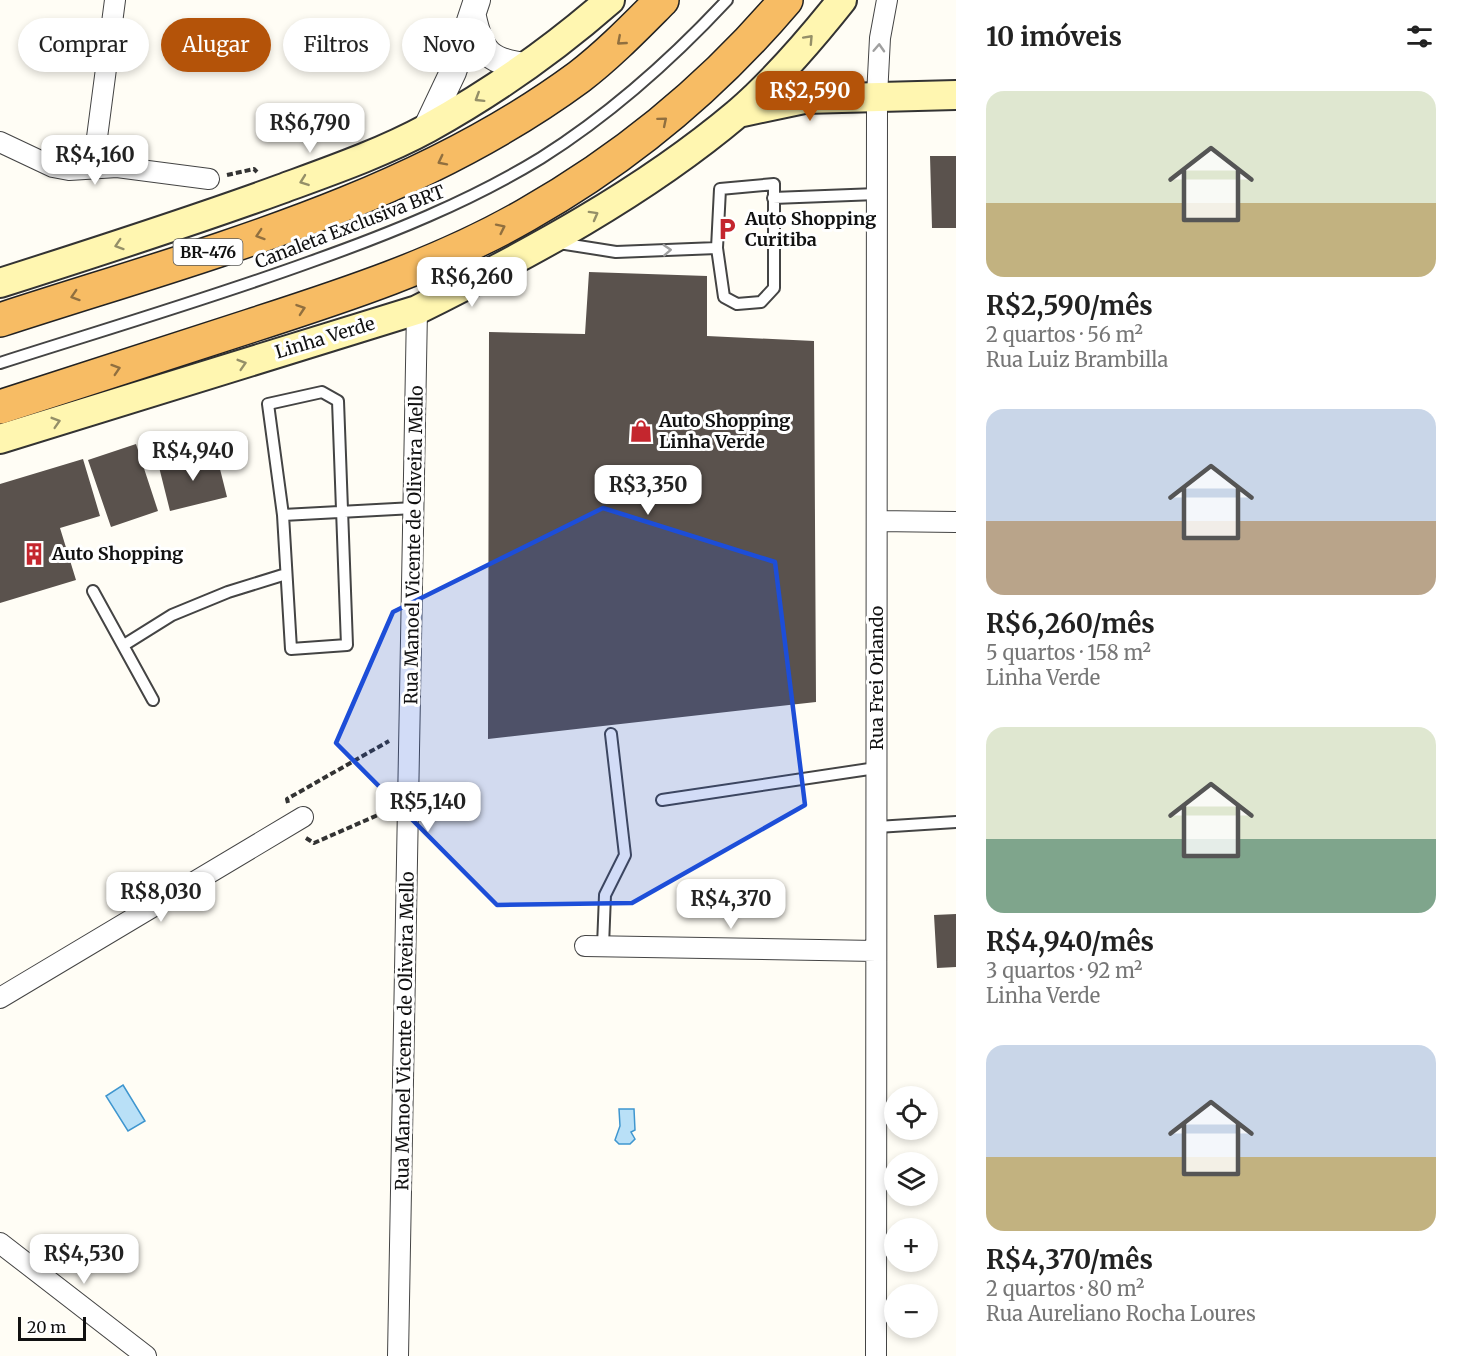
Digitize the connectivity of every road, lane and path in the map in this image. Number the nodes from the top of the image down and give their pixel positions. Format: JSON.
{"nodes":[{"id":1,"x":115,"y":0,"type":"edge"},
{"id":2,"x":610,"y":0,"type":"edge"},
{"id":3,"x":663,"y":0,"type":"edge"},
{"id":4,"x":727,"y":0,"type":"edge"},
{"id":5,"x":786,"y":0,"type":"edge"},
{"id":6,"x":842,"y":0,"type":"edge"},
{"id":7,"x":887,"y":0,"type":"edge"},
{"id":8,"x":475,"y":9,"type":"edge"},
{"id":9,"x":527,"y":66,"type":"junction"},
{"id":10,"x":956,"y":95,"type":"edge"},
{"id":11,"x":877,"y":96,"type":"junction"},
{"id":12,"x":738,"y":113,"type":"junction"},
{"id":13,"x":426,"y":129,"type":"junction"},
{"id":14,"x":0,"y":142,"type":"edge"},
{"id":15,"x":93,"y":168,"type":"junction"},
{"id":16,"x":209,"y":179,"type":"dead end"},
{"id":17,"x":877,"y":194,"type":"junction"},
{"id":18,"x":773,"y":198,"type":"junction"},
{"id":19,"x":546,"y":241,"type":"junction"},
{"id":20,"x":717,"y":248,"type":"junction"},
{"id":21,"x":0,"y":283,"type":"edge"},
{"id":22,"x":417,"y":309,"type":"junction"},
{"id":23,"x":0,"y":320,"type":"edge"},
{"id":24,"x":0,"y":363,"type":"edge"},
{"id":25,"x":0,"y":407,"type":"edge"},
{"id":26,"x":0,"y":439,"type":"edge"},
{"id":27,"x":414,"y":508,"type":"junction"},
{"id":28,"x":343,"y":512,"type":"junction"},
{"id":29,"x":283,"y":514,"type":"junction"},
{"id":30,"x":877,"y":521,"type":"junction"},
{"id":31,"x":956,"y":522,"type":"edge"},
{"id":32,"x":286,"y":574,"type":"junction"},
{"id":33,"x":93,"y":591,"type":"dead end"},
{"id":34,"x":124,"y":645,"type":"junction"},
{"id":35,"x":153,"y":700,"type":"dead end"},
{"id":36,"x":411,"y":729,"type":"junction"},
{"id":37,"x":611,"y":734,"type":"dead end"},
{"id":38,"x":876,"y":768,"type":"junction"},
{"id":39,"x":662,"y":800,"type":"dead end"},
{"id":40,"x":410,"y":801,"type":"junction"},
{"id":41,"x":299,"y":819,"type":"junction"},
{"id":42,"x":956,"y":822,"type":"edge"},
{"id":43,"x":876,"y":827,"type":"junction"},
{"id":44,"x":594,"y":946,"type":"joint"},
{"id":45,"x":876,"y":951,"type":"junction"},
{"id":46,"x":0,"y":998,"type":"edge"},
{"id":47,"x":0,"y":1243,"type":"edge"},
{"id":48,"x":146,"y":1356,"type":"edge"},
{"id":49,"x":398,"y":1356,"type":"edge"},
{"id":50,"x":876,"y":1356,"type":"edge"}],
"edges":[{"from":1,"to":15,"type":"street"},
{"from":2,"to":9,"type":"main road"},
{"from":3,"to":23,"type":"highway","number":"BR-476","one_way":true},
{"from":4,"to":24,"type":"lane","name":"Canaleta Exclusiva BRT"},
{"from":25,"to":5,"type":"highway","name":"Linha Verde","one_way":true},
{"from":12,"to":6,"type":"main road","name":"Linha Verde","one_way":true},
{"from":11,"to":7,"type":"street","name":"Rua Frei Orlando","one_way":true},
{"from":8,"to":9,"type":"street"},
{"from":8,"to":13,"type":"street"},
{"from":9,"to":13,"type":"main road","one_way":true},
{"from":10,"to":11,"type":"main road"},
{"from":11,"to":12,"type":"main road"},
{"from":11,"to":17,"type":"street","name":"Rua Frei Orlando"},
{"from":19,"to":12,"type":"main road","name":"Linha Verde","one_way":true},
{"from":13,"to":21,"type":"main road","one_way":true},
{"from":14,"to":15,"type":"street"},
{"from":15,"to":16,"type":"street"},
{"from":17,"to":18,"type":"lane"},
{"from":17,"to":30,"type":"street","name":"Rua Frei Orlando"},
{"from":18,"to":20,"type":"lane"},
{"from":18,"to":20,"type":"lane"},
{"from":19,"to":20,"type":"lane","one_way":true},
{"from":19,"to":22,"type":"main road","name":"Linha Verde"},
{"from":26,"to":22,"type":"main road","name":"Linha Verde","one_way":true},
{"from":22,"to":27,"type":"street","name":"Rua Manoel Vicente de Oliveira Mello"},
{"from":27,"to":28,"type":"lane"},
{"from":27,"to":36,"type":"street","name":"Rua Manoel Vicente de Oliveira Mello"},
{"from":28,"to":29,"type":"lane"},
{"from":28,"to":29,"type":"lane"},
{"from":28,"to":32,"type":"lane"},
{"from":29,"to":32,"type":"lane"},
{"from":30,"to":31,"type":"street"},
{"from":30,"to":38,"type":"street","name":"Rua Frei Orlando"},
{"from":32,"to":34,"type":"lane"},
{"from":33,"to":34,"type":"lane"},
{"from":34,"to":35,"type":"lane"},
{"from":36,"to":40,"type":"street","name":"Rua Manoel Vicente de Oliveira Mello"},
{"from":36,"to":41,"type":"path"},
{"from":37,"to":44,"type":"lane"},
{"from":38,"to":39,"type":"lane"},
{"from":38,"to":43,"type":"street","name":"Rua Frei Orlando"},
{"from":40,"to":41,"type":"path"},
{"from":40,"to":49,"type":"street","name":"Rua Manoel Vicente de Oliveira Mello"},
{"from":41,"to":46,"type":"street"},
{"from":42,"to":43,"type":"lane"},
{"from":43,"to":45,"type":"street","name":"Rua Frei Orlando"},
{"from":44,"to":45,"type":"street"},
{"from":45,"to":50,"type":"street","name":"Rua Frei Orlando"},
{"from":47,"to":48,"type":"street"}]}
